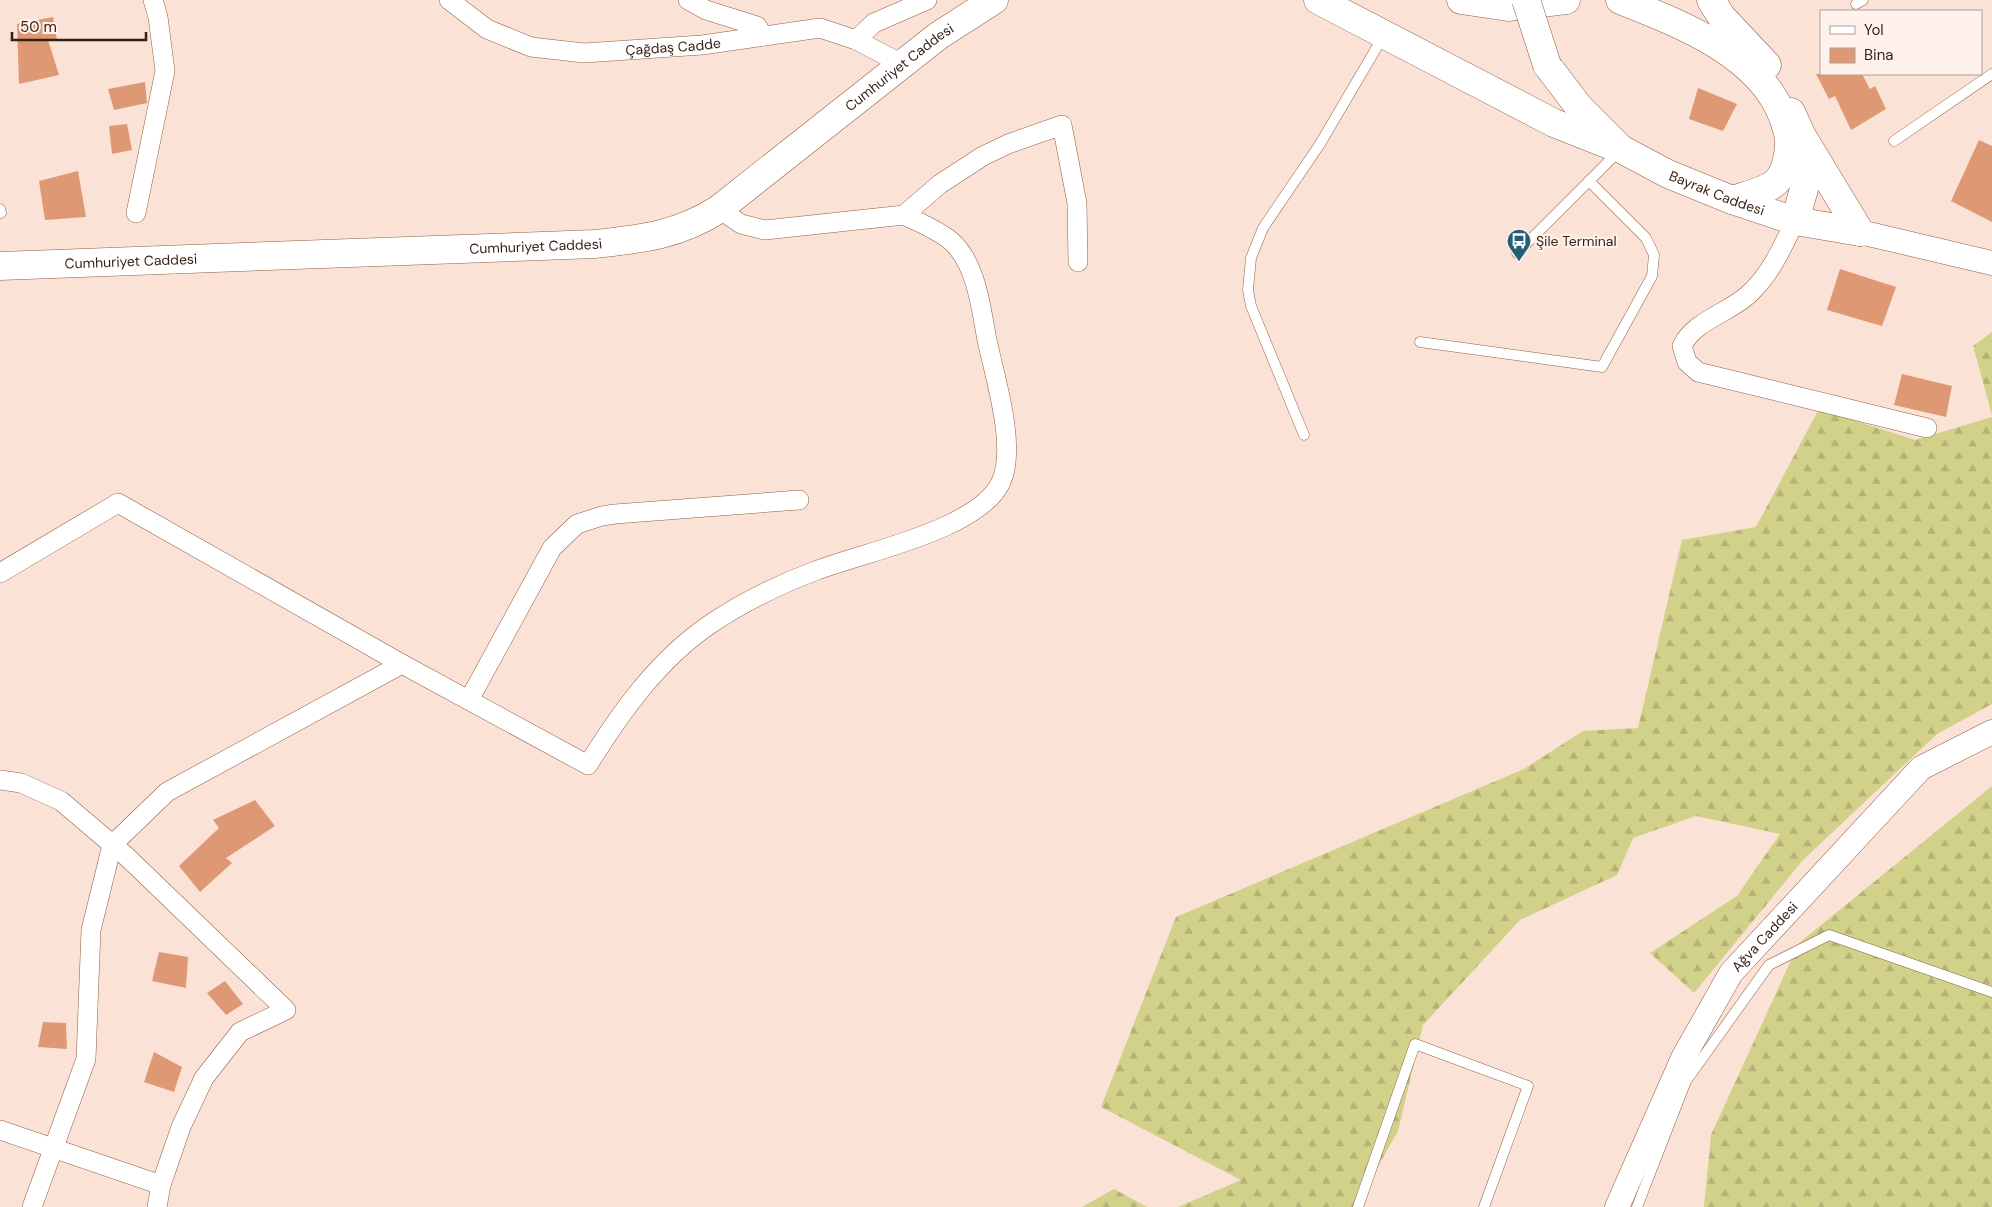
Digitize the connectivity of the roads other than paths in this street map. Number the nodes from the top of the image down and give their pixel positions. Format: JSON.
{"nodes":[{"id":1,"x":153,"y":0,"type":"edge"},
{"id":2,"x":449,"y":0,"type":"edge"},
{"id":3,"x":688,"y":0,"type":"edge"},
{"id":4,"x":927,"y":0,"type":"edge"},
{"id":5,"x":994,"y":0,"type":"edge"},
{"id":6,"x":1318,"y":0,"type":"edge"},
{"id":7,"x":1461,"y":0,"type":"edge"},
{"id":8,"x":1526,"y":0,"type":"edge"},
{"id":9,"x":1566,"y":0,"type":"edge"},
{"id":10,"x":1620,"y":0,"type":"edge"},
{"id":11,"x":1712,"y":0,"type":"edge"},
{"id":12,"x":1385,"y":35,"type":"junction"},
{"id":13,"x":763,"y":36,"type":"junction"},
{"id":14,"x":856,"y":40,"type":"junction"},
{"id":15,"x":902,"y":64,"type":"junction"},
{"id":16,"x":1992,"y":74,"type":"edge"},
{"id":17,"x":1802,"y":136,"type":"junction"},
{"id":18,"x":1894,"y":141,"type":"dead end"},
{"id":19,"x":1621,"y":149,"type":"junction"},
{"id":20,"x":1589,"y":181,"type":"junction"},
{"id":21,"x":1732,"y":200,"type":"junction"},
{"id":22,"x":719,"y":209,"type":"junction"},
{"id":23,"x":136,"y":213,"type":"dead end"},
{"id":24,"x":904,"y":215,"type":"junction"},
{"id":25,"x":1795,"y":220,"type":"junction"},
{"id":26,"x":1860,"y":232,"type":"junction"},
{"id":27,"x":1517,"y":253,"type":"dead end"},
{"id":28,"x":1078,"y":262,"type":"dead end"},
{"id":29,"x":1992,"y":263,"type":"edge"},
{"id":30,"x":0,"y":266,"type":"edge"},
{"id":31,"x":1420,"y":342,"type":"dead end"},
{"id":32,"x":1927,"y":428,"type":"dead end"},
{"id":33,"x":1304,"y":435,"type":"dead end"},
{"id":34,"x":799,"y":500,"type":"dead end"},
{"id":35,"x":0,"y":572,"type":"edge"},
{"id":36,"x":402,"y":664,"type":"junction"},
{"id":37,"x":469,"y":700,"type":"junction"},
{"id":38,"x":1992,"y":732,"type":"edge"},
{"id":39,"x":0,"y":780,"type":"edge"},
{"id":40,"x":112,"y":845,"type":"junction"},
{"id":41,"x":1992,"y":992,"type":"edge"},
{"id":42,"x":0,"y":1130,"type":"edge"},
{"id":43,"x":52,"y":1148,"type":"junction"},
{"id":44,"x":161,"y":1185,"type":"junction"},
{"id":45,"x":32,"y":1207,"type":"edge"},
{"id":46,"x":157,"y":1207,"type":"edge"},
{"id":47,"x":1358,"y":1207,"type":"edge"},
{"id":48,"x":1484,"y":1207,"type":"edge"},
{"id":49,"x":1617,"y":1207,"type":"edge"},
{"id":50,"x":1637,"y":1207,"type":"edge"}],
"edges":[{"from":1,"to":23,"type":"street"},
{"from":2,"to":13,"type":"street","name":"Çağdaş Cadde"},
{"from":3,"to":13,"type":"street"},
{"from":4,"to":14,"type":"street"},
{"from":5,"to":15,"type":"main road","name":"Cumhuriyet Caddesi"},
{"from":6,"to":12,"type":"main road"},
{"from":7,"to":9,"type":"main road"},
{"from":8,"to":19,"type":"main road","name":"Bayrak Caddesi","bridge":true},
{"from":10,"to":21,"type":"main road"},
{"from":11,"to":17,"type":"main road"},
{"from":12,"to":19,"type":"main road"},
{"from":12,"to":33,"type":"lane"},
{"from":13,"to":14,"type":"street","name":"Çağdaş Cadde"},
{"from":14,"to":15,"type":"street","name":"Çağdaş Cadde"},
{"from":15,"to":22,"type":"main road","name":"Cumhuriyet Caddesi"},
{"from":16,"to":18,"type":"lane"},
{"from":17,"to":25,"type":"main road"},
{"from":17,"to":26,"type":"main road"},
{"from":19,"to":20,"type":"lane"},
{"from":19,"to":21,"type":"main road","name":"Bayrak Caddesi"},
{"from":20,"to":27,"type":"lane"},
{"from":20,"to":31,"type":"lane"},
{"from":21,"to":25,"type":"main road","name":"Bayrak Caddesi"},
{"from":22,"to":24,"type":"street"},
{"from":22,"to":30,"type":"main road","name":"Cumhuriyet Caddesi"},
{"from":24,"to":28,"type":"street"},
{"from":24,"to":37,"type":"street"},
{"from":25,"to":26,"type":"main road","name":"Bayrak Caddesi"},
{"from":25,"to":32,"type":"street"},
{"from":26,"to":29,"type":"street","name":"Bayrak Caddesi"},
{"from":34,"to":37,"type":"street"},
{"from":35,"to":36,"type":"street"},
{"from":36,"to":37,"type":"street"},
{"from":36,"to":40,"type":"street"},
{"from":38,"to":49,"type":"street","name":"Ağva Caddesi"},
{"from":39,"to":40,"type":"street"},
{"from":40,"to":43,"type":"street"},
{"from":40,"to":44,"type":"street"},
{"from":41,"to":50,"type":"lane"},
{"from":42,"to":43,"type":"street"},
{"from":43,"to":44,"type":"street"},
{"from":43,"to":45,"type":"street"},
{"from":44,"to":46,"type":"street"},
{"from":47,"to":48,"type":"lane"}]}
